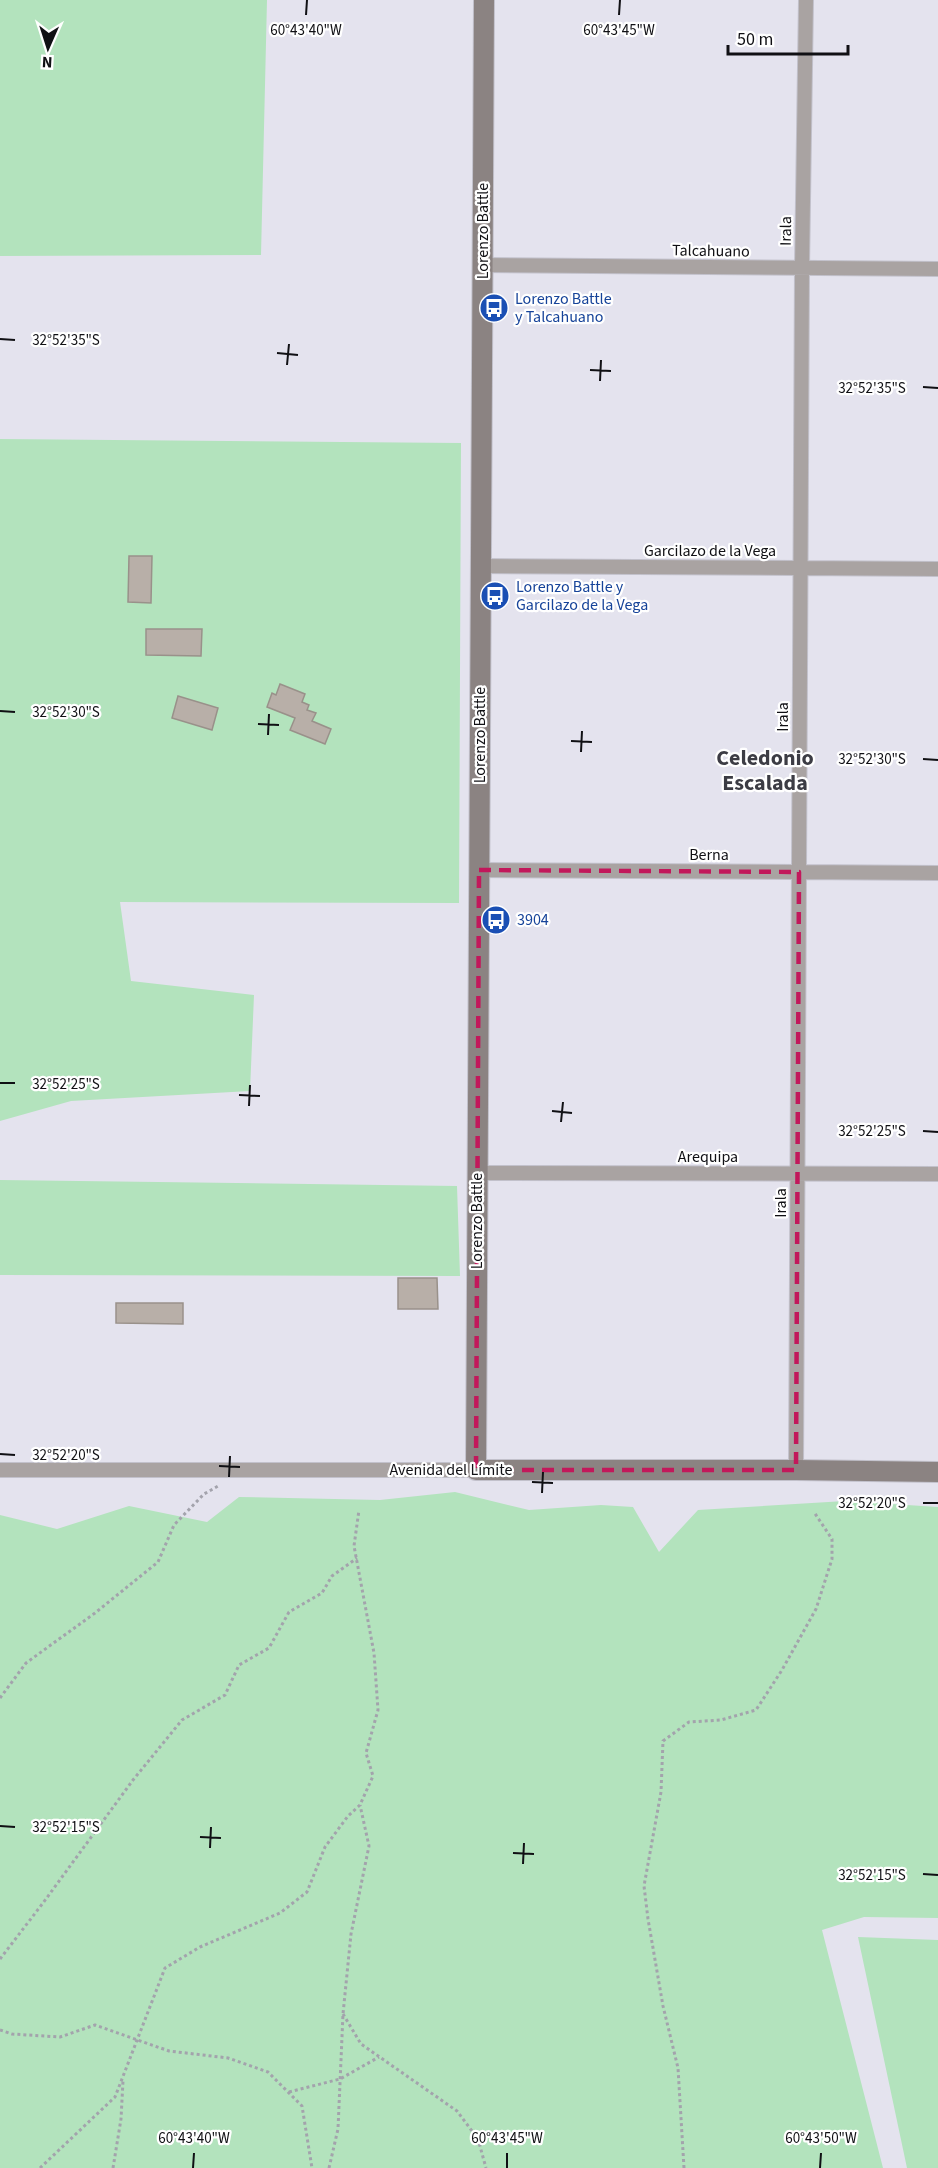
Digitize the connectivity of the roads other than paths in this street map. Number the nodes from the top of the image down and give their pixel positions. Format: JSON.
{"nodes":[{"id":1,"x":484,"y":0,"type":"edge"},
{"id":2,"x":806,"y":0,"type":"edge"},
{"id":3,"x":483,"y":265,"type":"junction"},
{"id":4,"x":802,"y":268,"type":"junction"},
{"id":5,"x":938,"y":269,"type":"edge"},
{"id":6,"x":481,"y":567,"type":"junction"},
{"id":7,"x":800,"y":568,"type":"junction"},
{"id":8,"x":938,"y":569,"type":"edge"},
{"id":9,"x":479,"y":870,"type":"junction"},
{"id":10,"x":799,"y":872,"type":"junction"},
{"id":11,"x":938,"y":873,"type":"edge"},
{"id":12,"x":477,"y":1173,"type":"junction"},
{"id":13,"x":797,"y":1174,"type":"junction"},
{"id":14,"x":938,"y":1174,"type":"edge"},
{"id":15,"x":0,"y":1470,"type":"edge"},
{"id":16,"x":476,"y":1470,"type":"junction"},
{"id":17,"x":796,"y":1470,"type":"junction"},
{"id":18,"x":938,"y":1472,"type":"edge"}],
"edges":[{"from":1,"to":3,"type":"street","name":"Lorenzo Battle"},
{"from":2,"to":4,"type":"street","name":"Irala"},
{"from":3,"to":4,"type":"street","name":"Talcahuano"},
{"from":3,"to":6,"type":"street","name":"Lorenzo Battle"},
{"from":4,"to":5,"type":"street","name":"Talcahuano"},
{"from":4,"to":7,"type":"street","name":"Irala"},
{"from":6,"to":7,"type":"street","name":"Garcilazo de la Vega"},
{"from":6,"to":9,"type":"street","name":"Lorenzo Battle"},
{"from":7,"to":8,"type":"street","name":"Garcilazo de la Vega"},
{"from":7,"to":10,"type":"street","name":"Irala"},
{"from":9,"to":10,"type":"street","name":"Berna"},
{"from":9,"to":12,"type":"street","name":"Lorenzo Battle"},
{"from":10,"to":11,"type":"street","name":"Berna"},
{"from":10,"to":13,"type":"street","name":"Irala"},
{"from":12,"to":13,"type":"street","name":"Arequipa"},
{"from":12,"to":16,"type":"street","name":"Lorenzo Battle"},
{"from":13,"to":14,"type":"street","name":"Arequipa"},
{"from":13,"to":17,"type":"street","name":"Irala"},
{"from":15,"to":16,"type":"street","name":"Avenida del Límite"},
{"from":16,"to":17,"type":"street","name":"Avenida del Límite"},
{"from":17,"to":18,"type":"street","name":"Avenida del Límite"}]}
